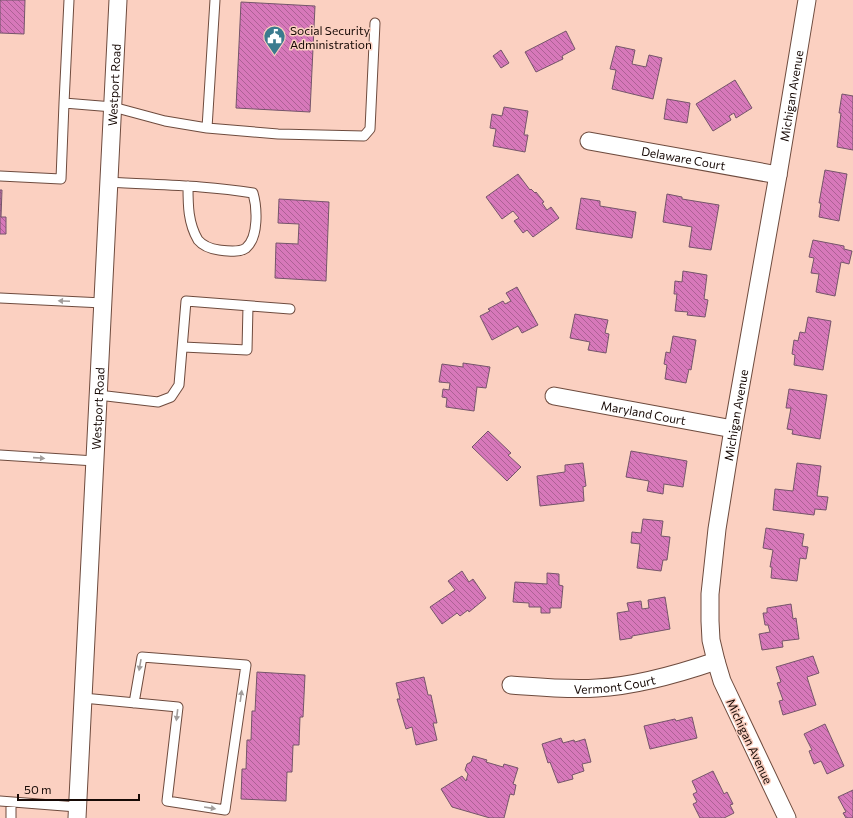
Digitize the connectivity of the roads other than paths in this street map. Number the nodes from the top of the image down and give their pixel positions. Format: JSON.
{"nodes":[{"id":1,"x":69,"y":0,"type":"edge"},
{"id":2,"x":118,"y":0,"type":"edge"},
{"id":3,"x":215,"y":0,"type":"edge"},
{"id":4,"x":807,"y":0,"type":"edge"},
{"id":5,"x":375,"y":23,"type":"dead end"},
{"id":6,"x":64,"y":103,"type":"junction"},
{"id":7,"x":113,"y":107,"type":"junction"},
{"id":8,"x":207,"y":128,"type":"junction"},
{"id":9,"x":589,"y":141,"type":"dead end"},
{"id":10,"x":778,"y":175,"type":"junction"},
{"id":11,"x":0,"y":176,"type":"edge"},
{"id":12,"x":109,"y":182,"type":"junction"},
{"id":13,"x":188,"y":186,"type":"junction"},
{"id":14,"x":0,"y":298,"type":"edge"},
{"id":15,"x":103,"y":303,"type":"junction"},
{"id":16,"x":248,"y":306,"type":"junction"},
{"id":17,"x":290,"y":309,"type":"dead end"},
{"id":18,"x":182,"y":347,"type":"junction"},
{"id":19,"x":98,"y":396,"type":"junction"},
{"id":20,"x":554,"y":396,"type":"dead end"},
{"id":21,"x":733,"y":429,"type":"junction"},
{"id":22,"x":0,"y":454,"type":"edge"},
{"id":23,"x":95,"y":461,"type":"junction"},
{"id":24,"x":716,"y":661,"type":"junction"},
{"id":25,"x":511,"y":685,"type":"dead end"},
{"id":26,"x":83,"y":698,"type":"junction"},
{"id":27,"x":134,"y":703,"type":"junction"},
{"id":28,"x":0,"y":801,"type":"edge"},
{"id":29,"x":11,"y":802,"type":"junction"},
{"id":30,"x":77,"y":812,"type":"edge"},
{"id":31,"x":11,"y":818,"type":"edge"},
{"id":32,"x":787,"y":818,"type":"edge"}],
"edges":[{"from":1,"to":6,"type":"lane"},
{"from":2,"to":7,"type":"street","name":"Westport Road"},
{"from":3,"to":8,"type":"lane"},
{"from":4,"to":10,"type":"street","name":"Michigan Avenue"},
{"from":5,"to":8,"type":"lane"},
{"from":6,"to":7,"type":"lane"},
{"from":6,"to":11,"type":"lane"},
{"from":7,"to":8,"type":"lane"},
{"from":7,"to":12,"type":"street","name":"Westport Road"},
{"from":9,"to":10,"type":"street","name":"Delaware Court"},
{"from":10,"to":21,"type":"street","name":"Michigan Avenue"},
{"from":12,"to":13,"type":"lane"},
{"from":12,"to":15,"type":"street","name":"Westport Road"},
{"from":13,"to":13,"type":"lane"},
{"from":15,"to":14,"type":"lane","one_way":true},
{"from":15,"to":19,"type":"street","name":"Westport Road"},
{"from":16,"to":17,"type":"lane"},
{"from":16,"to":18,"type":"lane"},
{"from":16,"to":18,"type":"lane"},
{"from":18,"to":19,"type":"lane"},
{"from":19,"to":23,"type":"street","name":"Westport Road"},
{"from":20,"to":21,"type":"street","name":"Maryland Court"},
{"from":21,"to":24,"type":"street","name":"Michigan Avenue"},
{"from":22,"to":23,"type":"lane","one_way":true},
{"from":23,"to":26,"type":"street","name":"Westport Road"},
{"from":24,"to":25,"type":"street","name":"Vermont Court"},
{"from":24,"to":32,"type":"street","name":"Michigan Avenue"},
{"from":26,"to":27,"type":"lane"},
{"from":26,"to":30,"type":"street","name":"Westport Road"},
{"from":27,"to":27,"type":"lane","one_way":true},
{"from":28,"to":29,"type":"lane"},
{"from":29,"to":30,"type":"lane"},
{"from":29,"to":31,"type":"lane"}]}
